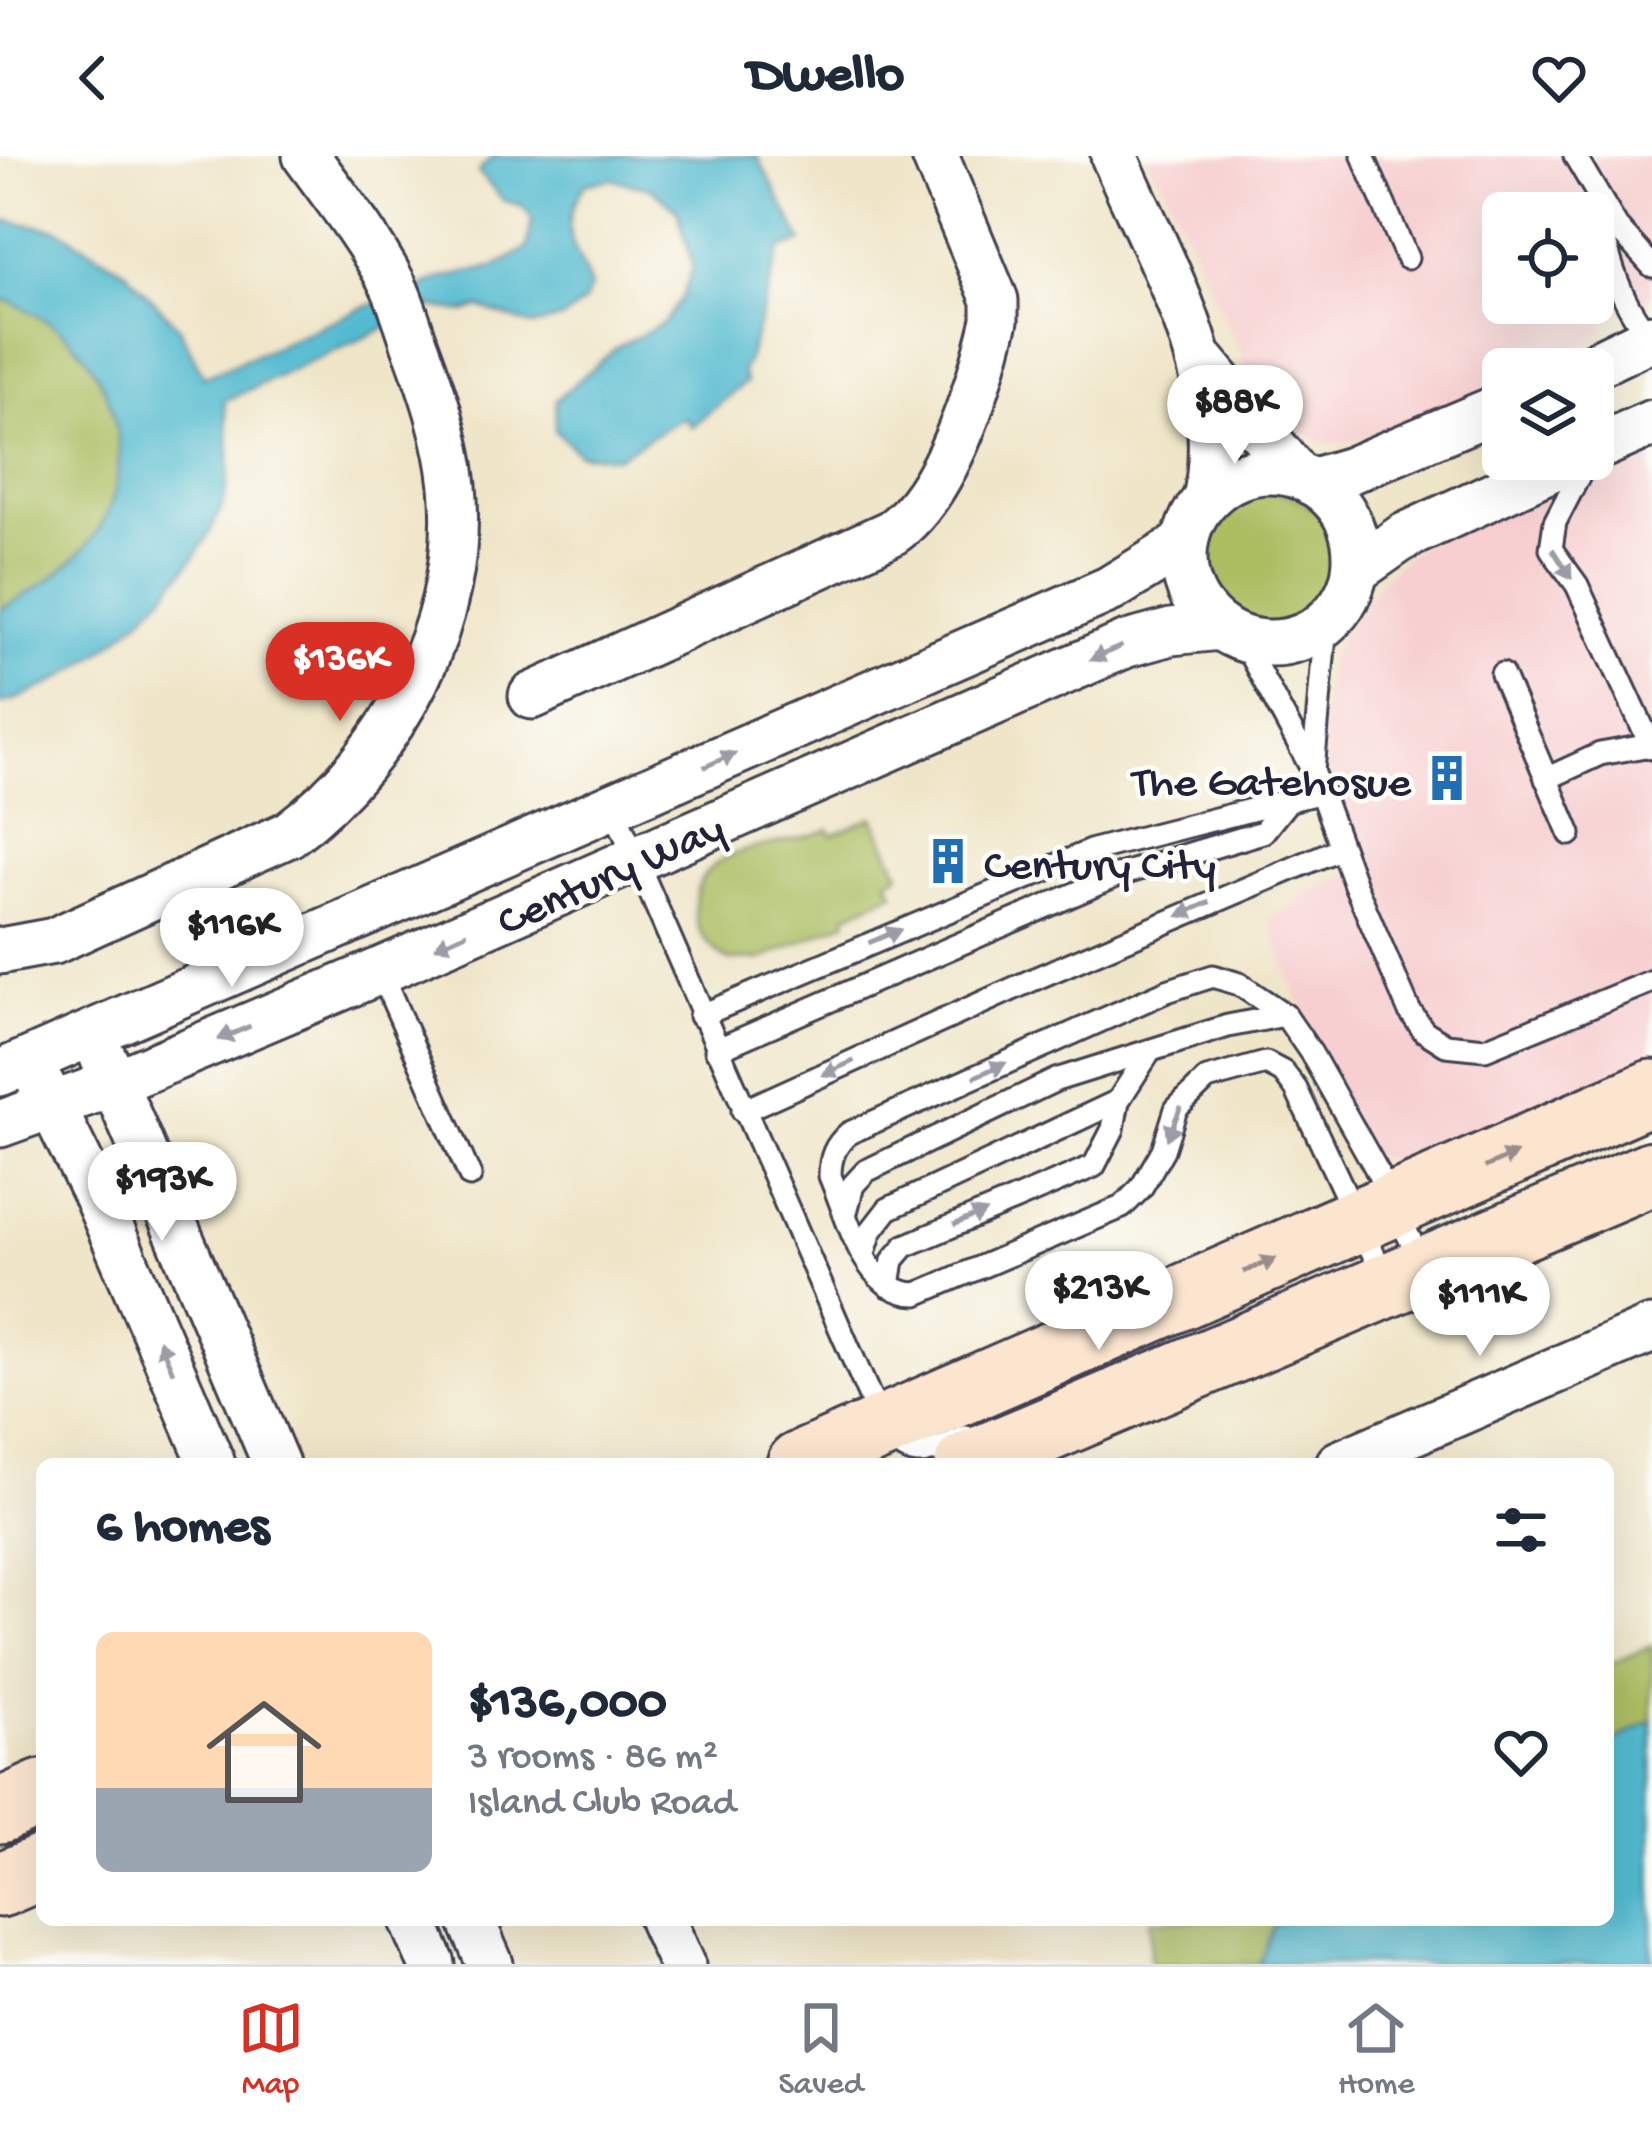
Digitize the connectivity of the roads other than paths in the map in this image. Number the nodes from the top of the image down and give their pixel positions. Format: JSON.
{"nodes":[{"id":1,"x":307,"y":156,"type":"edge"},
{"id":2,"x":935,"y":156,"type":"edge"},
{"id":3,"x":1114,"y":156,"type":"edge"},
{"id":4,"x":1363,"y":156,"type":"edge"},
{"id":5,"x":1575,"y":156,"type":"edge"},
{"id":6,"x":1595,"y":192,"type":"edge"},
{"id":7,"x":1614,"y":233,"type":"edge"},
{"id":8,"x":1614,"y":248,"type":"edge"},
{"id":9,"x":1407,"y":258,"type":"dead end"},
{"id":10,"x":1652,"y":266,"type":"edge"},
{"id":11,"x":1651,"y":338,"type":"edge"},
{"id":12,"x":1614,"y":356,"type":"edge"},
{"id":13,"x":1202,"y":362,"type":"junction"},
{"id":14,"x":1482,"y":415,"type":"edge"},
{"id":15,"x":1652,"y":423,"type":"edge"},
{"id":16,"x":1614,"y":440,"type":"edge"},
{"id":17,"x":1304,"y":478,"type":"junction"},
{"id":18,"x":1524,"y":480,"type":"edge"},
{"id":19,"x":1577,"y":480,"type":"edge"},
{"id":20,"x":1206,"y":499,"type":"junction"},
{"id":21,"x":1185,"y":543,"type":"junction"},
{"id":22,"x":1356,"y":570,"type":"junction"},
{"id":23,"x":1326,"y":623,"type":"junction"},
{"id":24,"x":1230,"y":633,"type":"junction"},
{"id":25,"x":1502,"y":674,"type":"dead end"},
{"id":26,"x":532,"y":696,"type":"dead end"},
{"id":27,"x":1651,"y":747,"type":"edge"},
{"id":28,"x":1546,"y":779,"type":"junction"},
{"id":29,"x":1317,"y":782,"type":"junction"},
{"id":30,"x":1291,"y":797,"type":"junction"},
{"id":31,"x":613,"y":807,"type":"junction"},
{"id":32,"x":1570,"y":834,"type":"dead end"},
{"id":33,"x":1341,"y":848,"type":"junction"},
{"id":34,"x":635,"y":860,"type":"junction"},
{"id":35,"x":0,"y":951,"type":"edge"},
{"id":36,"x":380,"y":971,"type":"junction"},
{"id":37,"x":1652,"y":982,"type":"edge"},
{"id":38,"x":1285,"y":1015,"type":"junction"},
{"id":39,"x":700,"y":1016,"type":"junction"},
{"id":40,"x":92,"y":1033,"type":"junction"},
{"id":41,"x":716,"y":1050,"type":"junction"},
{"id":42,"x":1150,"y":1051,"type":"junction"},
{"id":43,"x":15,"y":1066,"type":"edge"},
{"id":44,"x":114,"y":1083,"type":"junction"},
{"id":45,"x":1652,"y":1092,"type":"edge"},
{"id":46,"x":1118,"y":1101,"type":"junction"},
{"id":47,"x":51,"y":1107,"type":"junction"},
{"id":48,"x":743,"y":1111,"type":"junction"},
{"id":49,"x":0,"y":1124,"type":"edge"},
{"id":50,"x":1652,"y":1173,"type":"edge"},
{"id":51,"x":470,"y":1176,"type":"dead end"},
{"id":52,"x":846,"y":1212,"type":"junction"},
{"id":53,"x":1376,"y":1215,"type":"junction"},
{"id":54,"x":864,"y":1253,"type":"junction"},
{"id":55,"x":1406,"y":1276,"type":"junction"},
{"id":56,"x":889,"y":1286,"type":"junction"},
{"id":57,"x":1652,"y":1329,"type":"edge"},
{"id":58,"x":1271,"y":1334,"type":"junction"},
{"id":59,"x":1179,"y":1349,"type":"dead end"},
{"id":60,"x":883,"y":1427,"type":"junction"},
{"id":61,"x":975,"y":1447,"type":"edge"},
{"id":62,"x":209,"y":1458,"type":"edge"},
{"id":63,"x":273,"y":1458,"type":"edge"},
{"id":64,"x":813,"y":1458,"type":"edge"},
{"id":65,"x":1353,"y":1458,"type":"edge"},
{"id":66,"x":36,"y":1795,"type":"edge"},
{"id":67,"x":0,"y":1810,"type":"edge"},
{"id":68,"x":36,"y":1870,"type":"edge"},
{"id":69,"x":0,"y":1885,"type":"edge"},
{"id":70,"x":415,"y":1926,"type":"edge"},
{"id":71,"x":474,"y":1926,"type":"edge"},
{"id":72,"x":665,"y":1926,"type":"edge"},
{"id":73,"x":432,"y":1964,"type":"edge"},
{"id":74,"x":490,"y":1964,"type":"edge"},
{"id":75,"x":682,"y":1964,"type":"edge"}],
"edges":[{"from":1,"to":35,"type":"street"},
{"from":2,"to":26,"type":"street"},
{"from":3,"to":13,"type":"street"},
{"from":4,"to":9,"type":"lane"},
{"from":5,"to":6,"type":"lane"},
{"from":7,"to":10,"type":"lane"},
{"from":8,"to":11,"type":"lane"},
{"from":11,"to":12,"type":"street"},
{"from":13,"to":17,"type":"street"},
{"from":13,"to":20,"type":"street"},
{"from":14,"to":17,"type":"street"},
{"from":15,"to":16,"type":"street"},
{"from":17,"to":20,"type":"street"},
{"from":17,"to":22,"type":"street"},
{"from":18,"to":22,"type":"street"},
{"from":19,"to":27,"type":"lane","one_way":true},
{"from":20,"to":21,"type":"street"},
{"from":21,"to":24,"type":"street"},
{"from":31,"to":21,"type":"street","name":"Century Way","one_way":true},
{"from":22,"to":23,"type":"street"},
{"from":23,"to":24,"type":"street"},
{"from":23,"to":29,"type":"lane"},
{"from":24,"to":29,"type":"lane"},
{"from":24,"to":34,"type":"street","name":"Century Way","one_way":true},
{"from":25,"to":28,"type":"lane"},
{"from":27,"to":28,"type":"lane"},
{"from":28,"to":32,"type":"lane"},
{"from":29,"to":30,"type":"lane"},
{"from":29,"to":33,"type":"lane"},
{"from":39,"to":30,"type":"lane","one_way":true},
{"from":30,"to":41,"type":"lane"},
{"from":31,"to":34,"type":"lane"},
{"from":31,"to":40,"type":"street","name":"Century Way"},
{"from":33,"to":37,"type":"lane"},
{"from":33,"to":48,"type":"lane","one_way":true},
{"from":34,"to":36,"type":"street","name":"Century Way","one_way":true},
{"from":34,"to":39,"type":"lane"},
{"from":36,"to":44,"type":"street","name":"Century Way","one_way":true},
{"from":36,"to":51,"type":"lane"},
{"from":38,"to":42,"type":"lane"},
{"from":52,"to":38,"type":"lane","one_way":true},
{"from":38,"to":53,"type":"lane"},
{"from":39,"to":41,"type":"lane"},
{"from":40,"to":43,"type":"street","name":"Century Way"},
{"from":40,"to":44,"type":"street"},
{"from":41,"to":48,"type":"lane"},
{"from":42,"to":46,"type":"lane"},
{"from":42,"to":52,"type":"lane"},
{"from":43,"to":47,"type":"street"},
{"from":44,"to":47,"type":"street","name":"Century Way"},
{"from":44,"to":63,"type":"street"},
{"from":53,"to":45,"type":"main road","one_way":true},
{"from":46,"to":54,"type":"lane"},
{"from":56,"to":46,"type":"lane","one_way":true},
{"from":47,"to":49,"type":"street","name":"Century Way"},
{"from":62,"to":47,"type":"street","one_way":true},
{"from":48,"to":60,"type":"lane"},
{"from":50,"to":55,"type":"main road"},
{"from":52,"to":54,"type":"lane"},
{"from":53,"to":55,"type":"lane"},
{"from":53,"to":55,"type":"lane"},
{"from":53,"to":56,"type":"lane","one_way":true},
{"from":60,"to":53,"type":"main road","one_way":true},
{"from":54,"to":56,"type":"lane"},
{"from":55,"to":58,"type":"main road"},
{"from":57,"to":65,"type":"street"},
{"from":58,"to":59,"type":"lane"},
{"from":58,"to":61,"type":"main road"},
{"from":60,"to":61,"type":"lane"},
{"from":60,"to":64,"type":"main road"},
{"from":66,"to":67,"type":"main road"},
{"from":68,"to":69,"type":"main road"},
{"from":70,"to":73,"type":"street"},
{"from":71,"to":74,"type":"street"},
{"from":72,"to":75,"type":"street"}]}
